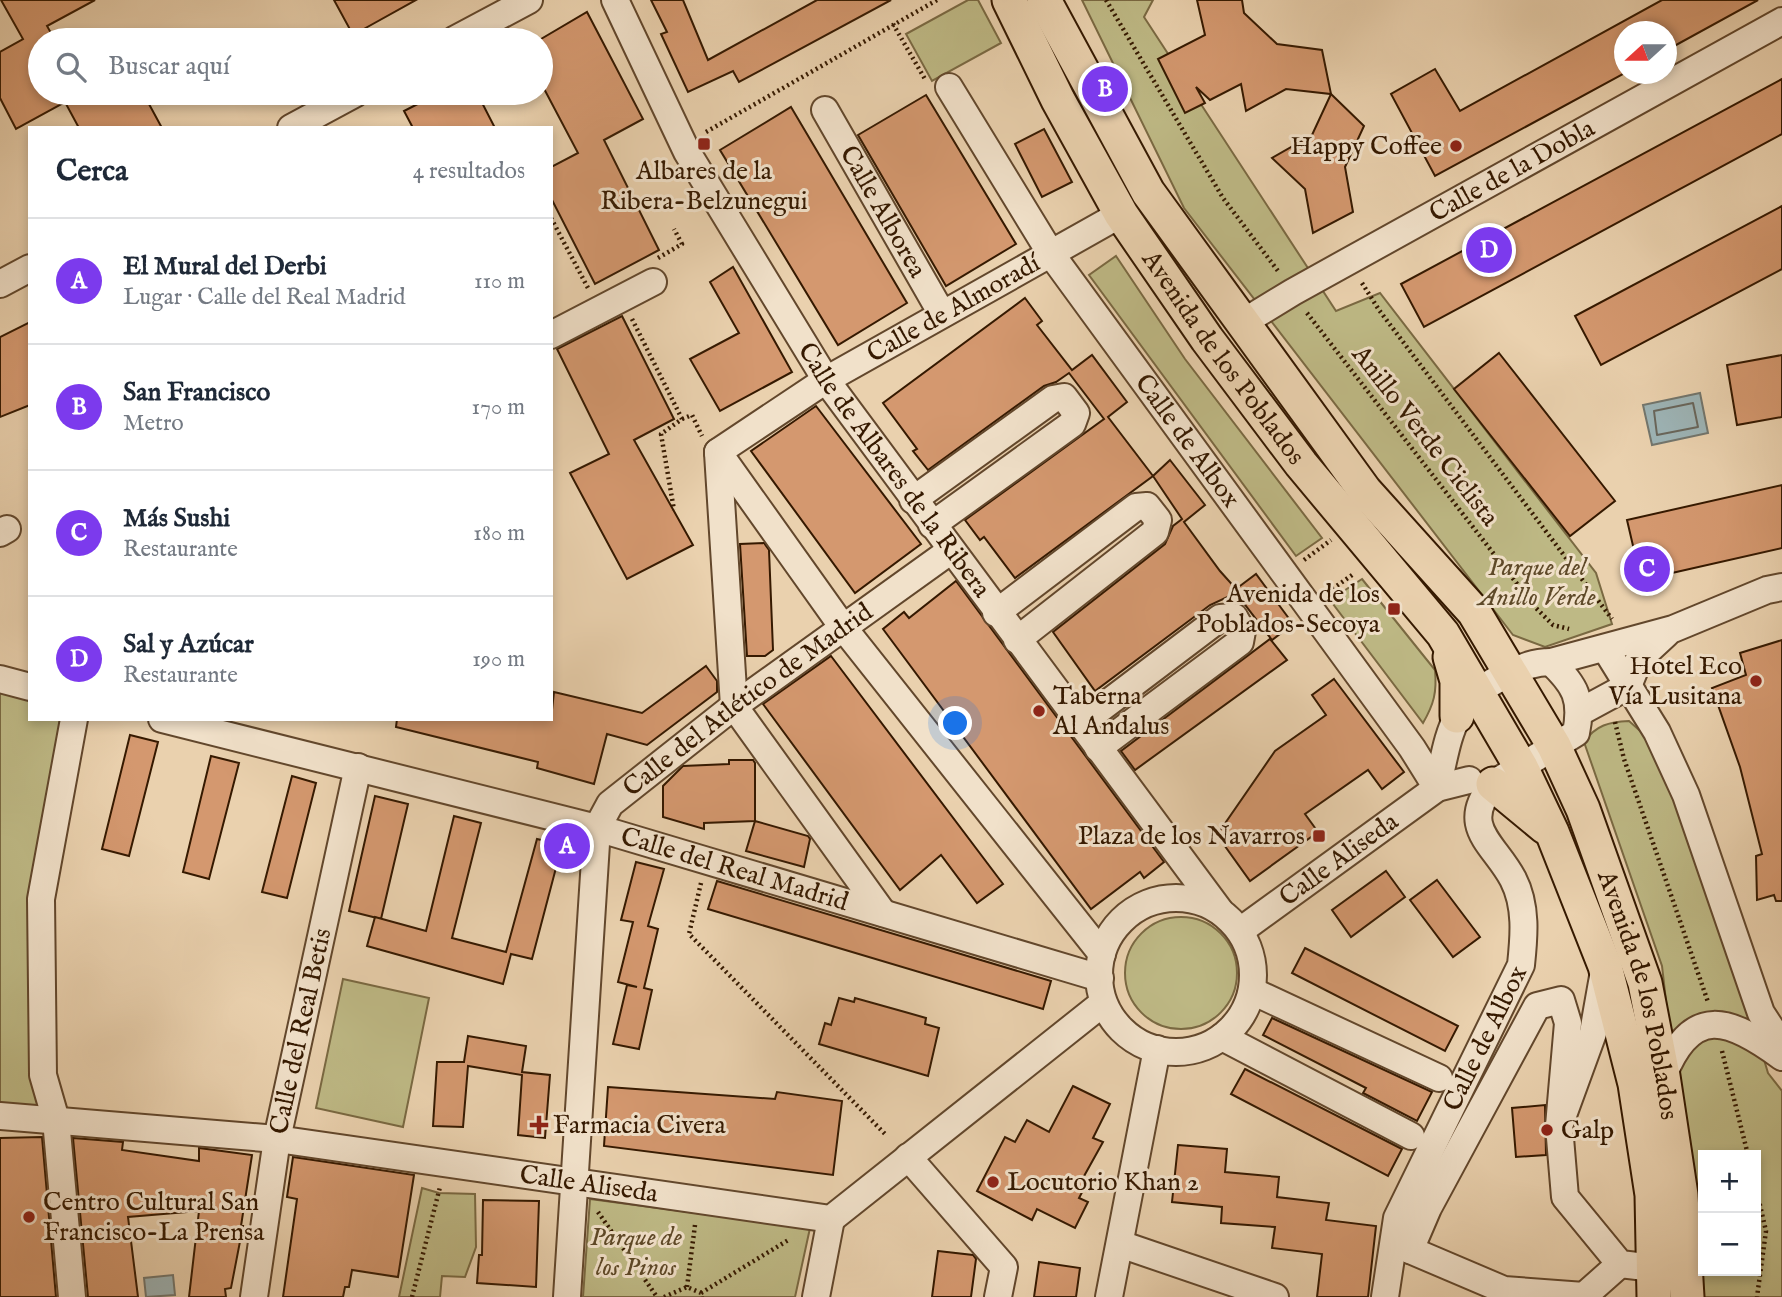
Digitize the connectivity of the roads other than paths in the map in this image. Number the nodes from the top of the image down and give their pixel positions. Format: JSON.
{"nodes":[{"id":1,"x":528,"y":0,"type":"edge"},
{"id":2,"x":615,"y":0,"type":"edge"},
{"id":3,"x":1009,"y":0,"type":"edge"},
{"id":4,"x":1044,"y":0,"type":"edge"},
{"id":5,"x":1781,"y":23,"type":"edge"},
{"id":6,"x":476,"y":28,"type":"edge"},
{"id":7,"x":939,"y":86,"type":"road end"},
{"id":8,"x":334,"y":105,"type":"edge"},
{"id":9,"x":825,"y":110,"type":"dead end"},
{"id":10,"x":295,"y":126,"type":"edge"},
{"id":11,"x":1121,"y":214,"type":"junction"},
{"id":12,"x":1051,"y":254,"type":"junction"},
{"id":13,"x":28,"y":269,"type":"edge"},
{"id":14,"x":655,"y":270,"type":"road end"},
{"id":15,"x":0,"y":284,"type":"edge"},
{"id":16,"x":942,"y":314,"type":"junction"},
{"id":17,"x":1242,"y":323,"type":"junction"},
{"id":18,"x":553,"y":334,"type":"edge"},
{"id":19,"x":826,"y":380,"type":"junction"},
{"id":20,"x":710,"y":444,"type":"junction"},
{"id":21,"x":913,"y":500,"type":"junction"},
{"id":22,"x":932,"y":525,"type":"junction"},
{"id":23,"x":950,"y":551,"type":"junction"},
{"id":24,"x":1782,"y":587,"type":"edge"},
{"id":25,"x":996,"y":613,"type":"junction"},
{"id":26,"x":842,"y":626,"type":"junction"},
{"id":27,"x":1673,"y":629,"type":"junction"},
{"id":28,"x":1443,"y":634,"type":"junction"},
{"id":29,"x":1017,"y":640,"type":"junction"},
{"id":30,"x":1605,"y":648,"type":"junction"},
{"id":31,"x":1532,"y":666,"type":"junction"},
{"id":32,"x":0,"y":679,"type":"edge"},
{"id":33,"x":1628,"y":685,"type":"junction"},
{"id":34,"x":28,"y":686,"type":"edge"},
{"id":35,"x":1478,"y":689,"type":"junction"},
{"id":36,"x":734,"y":706,"type":"junction"},
{"id":37,"x":74,"y":721,"type":"edge"},
{"id":38,"x":170,"y":721,"type":"edge"},
{"id":39,"x":1080,"y":724,"type":"junction"},
{"id":40,"x":1452,"y":729,"type":"junction"},
{"id":41,"x":1570,"y":730,"type":"junction"},
{"id":42,"x":1657,"y":732,"type":"junction"},
{"id":43,"x":1098,"y":748,"type":"junction"},
{"id":44,"x":358,"y":767,"type":"junction"},
{"id":45,"x":1521,"y":767,"type":"junction"},
{"id":46,"x":1481,"y":782,"type":"junction"},
{"id":47,"x":1437,"y":788,"type":"junction"},
{"id":48,"x":597,"y":828,"type":"junction"},
{"id":49,"x":1552,"y":832,"type":"junction"},
{"id":50,"x":1220,"y":911,"type":"junction"},
{"id":51,"x":883,"y":913,"type":"junction"},
{"id":52,"x":1240,"y":931,"type":"junction"},
{"id":53,"x":1605,"y":966,"type":"junction"},
{"id":54,"x":1102,"y":979,"type":"junction"},
{"id":55,"x":1252,"y":991,"type":"junction"},
{"id":56,"x":1222,"y":1037,"type":"junction"},
{"id":57,"x":1782,"y":1045,"type":"edge"},
{"id":58,"x":1157,"y":1049,"type":"junction"},
{"id":59,"x":1782,"y":1057,"type":"edge"},
{"id":60,"x":1663,"y":1076,"type":"junction"},
{"id":61,"x":1439,"y":1078,"type":"dead end"},
{"id":62,"x":0,"y":1116,"type":"edge"},
{"id":63,"x":56,"y":1120,"type":"junction"},
{"id":64,"x":1559,"y":1126,"type":"junction"},
{"id":65,"x":1411,"y":1136,"type":"dead end"},
{"id":66,"x":276,"y":1139,"type":"junction"},
{"id":67,"x":908,"y":1157,"type":"junction"},
{"id":68,"x":576,"y":1183,"type":"junction"},
{"id":69,"x":1397,"y":1218,"type":"junction"},
{"id":70,"x":831,"y":1219,"type":"junction"},
{"id":71,"x":1120,"y":1244,"type":"junction"},
{"id":72,"x":1410,"y":1250,"type":"junction"},
{"id":73,"x":1620,"y":1264,"type":"junction"},
{"id":74,"x":1654,"y":1282,"type":"edge"},
{"id":75,"x":72,"y":1297,"type":"edge"},
{"id":76,"x":254,"y":1297,"type":"edge"},
{"id":77,"x":567,"y":1297,"type":"edge"},
{"id":78,"x":816,"y":1297,"type":"edge"},
{"id":79,"x":998,"y":1297,"type":"edge"},
{"id":80,"x":1109,"y":1297,"type":"edge"},
{"id":81,"x":1275,"y":1297,"type":"edge"},
{"id":82,"x":1385,"y":1297,"type":"edge"},
{"id":83,"x":1687,"y":1297,"type":"edge"}],
"edges":[{"from":1,"to":6,"type":"street"},
{"from":2,"to":19,"type":"street","name":"Calle de Albares de la Ribera"},
{"from":3,"to":11,"type":"main road","name":"Avenida de los Poblados"},
{"from":4,"to":17,"type":"main road","name":"Avenida de los Poblados"},
{"from":5,"to":17,"type":"street","name":"Calle de la Dobla"},
{"from":7,"to":12,"type":"street","name":"Calle de Albox"},
{"from":8,"to":10,"type":"street"},
{"from":9,"to":16,"type":"street","name":"Calle Alborea"},
{"from":11,"to":12,"type":"street","name":"Calle de Almoradí"},
{"from":11,"to":28,"type":"main road","name":"Avenida de los Poblados"},
{"from":12,"to":16,"type":"street","name":"Calle de Almoradí"},
{"from":12,"to":47,"type":"street","name":"Calle de Albox"},
{"from":13,"to":15,"type":"street"},
{"from":14,"to":18,"type":"street"},
{"from":16,"to":19,"type":"street","name":"Calle de Almoradí"},
{"from":17,"to":31,"type":"main road","name":"Avenida de los Poblados"},
{"from":19,"to":20,"type":"street","name":"Calle de Almoradí"},
{"from":19,"to":21,"type":"street","name":"Calle de Albares de la Ribera"},
{"from":20,"to":26,"type":"street"},
{"from":20,"to":36,"type":"street"},
{"from":21,"to":22,"type":"street","name":"Calle de Albares de la Ribera"},
{"from":21,"to":22,"type":"street"},
{"from":22,"to":23,"type":"street","name":"Calle de Albares de la Ribera"},
{"from":23,"to":25,"type":"street","name":"Calle de Albares de la Ribera"},
{"from":23,"to":26,"type":"street","name":"Calle del Atlético de Madrid"},
{"from":24,"to":27,"type":"street"},
{"from":25,"to":29,"type":"street","name":"Calle de Albares de la Ribera"},
{"from":25,"to":29,"type":"street"},
{"from":26,"to":36,"type":"street","name":"Calle del Atlético de Madrid"},
{"from":26,"to":54,"type":"street"},
{"from":27,"to":30,"type":"street"},
{"from":27,"to":33,"type":"street"},
{"from":28,"to":35,"type":"main road","name":"Avenida de los Poblados"},
{"from":28,"to":40,"type":"main road"},
{"from":29,"to":39,"type":"street","name":"Calle de Albares de la Ribera"},
{"from":30,"to":31,"type":"street"},
{"from":30,"to":33,"type":"street"},
{"from":31,"to":35,"type":"street"},
{"from":31,"to":41,"type":"main road"},
{"from":31,"to":41,"type":"street"},
{"from":32,"to":34,"type":"street"},
{"from":33,"to":41,"type":"street"},
{"from":33,"to":42,"type":"street"},
{"from":35,"to":40,"type":"street"},
{"from":35,"to":45,"type":"main road","name":"Avenida de los Poblados"},
{"from":36,"to":48,"type":"street","name":"Calle del Atlético de Madrid"},
{"from":36,"to":51,"type":"street"},
{"from":37,"to":63,"type":"street"},
{"from":38,"to":44,"type":"street","name":"Calle del Real Madrid"},
{"from":39,"to":43,"type":"street","name":"Calle de Albares de la Ribera"},
{"from":39,"to":43,"type":"street"},
{"from":40,"to":46,"type":"street"},
{"from":40,"to":47,"type":"street"},
{"from":41,"to":42,"type":"street"},
{"from":41,"to":45,"type":"street"},
{"from":41,"to":60,"type":"main road","name":"Avenida de los Poblados"},
{"from":42,"to":57,"type":"street"},
{"from":43,"to":50,"type":"street","name":"Calle de Albares de la Ribera"},
{"from":44,"to":48,"type":"street","name":"Calle del Real Madrid"},
{"from":44,"to":66,"type":"street","name":"Calle del Real Betis"},
{"from":45,"to":46,"type":"street"},
{"from":45,"to":49,"type":"main road","name":"Avenida de los Poblados"},
{"from":46,"to":47,"type":"street","name":"Calle Aliseda"},
{"from":46,"to":49,"type":"main road"},
{"from":46,"to":69,"type":"street","name":"Calle de Albox"},
{"from":47,"to":52,"type":"street","name":"Calle Aliseda"},
{"from":48,"to":51,"type":"street","name":"Calle del Real Madrid"},
{"from":48,"to":68,"type":"street"},
{"from":49,"to":53,"type":"main road","name":"Avenida de los Poblados"},
{"from":50,"to":52,"type":"street"},
{"from":50,"to":54,"type":"street"},
{"from":51,"to":54,"type":"street","name":"Calle del Real Madrid"},
{"from":52,"to":55,"type":"street"},
{"from":53,"to":64,"type":"street"},
{"from":53,"to":74,"type":"main road","name":"Avenida de los Poblados"},
{"from":54,"to":58,"type":"street"},
{"from":54,"to":67,"type":"street"},
{"from":55,"to":56,"type":"street"},
{"from":55,"to":61,"type":"street"},
{"from":56,"to":58,"type":"street"},
{"from":56,"to":65,"type":"street"},
{"from":58,"to":71,"type":"street"},
{"from":59,"to":60,"type":"street"},
{"from":60,"to":83,"type":"main road","name":"Avenida de los Poblados"},
{"from":62,"to":63,"type":"street","name":"Calle Aliseda"},
{"from":63,"to":66,"type":"street","name":"Calle Aliseda"},
{"from":63,"to":75,"type":"street"},
{"from":64,"to":72,"type":"street"},
{"from":64,"to":73,"type":"street"},
{"from":66,"to":68,"type":"street","name":"Calle Aliseda"},
{"from":66,"to":76,"type":"street","name":"Calle del Real Betis"},
{"from":67,"to":70,"type":"street"},
{"from":67,"to":79,"type":"street"},
{"from":68,"to":70,"type":"street","name":"Calle Aliseda"},
{"from":68,"to":77,"type":"street"},
{"from":69,"to":72,"type":"street"},
{"from":69,"to":82,"type":"street","name":"Calle de Albox"},
{"from":70,"to":78,"type":"street"},
{"from":71,"to":80,"type":"street"},
{"from":71,"to":81,"type":"street"},
{"from":72,"to":73,"type":"street"},
{"from":73,"to":74,"type":"street"}]}
